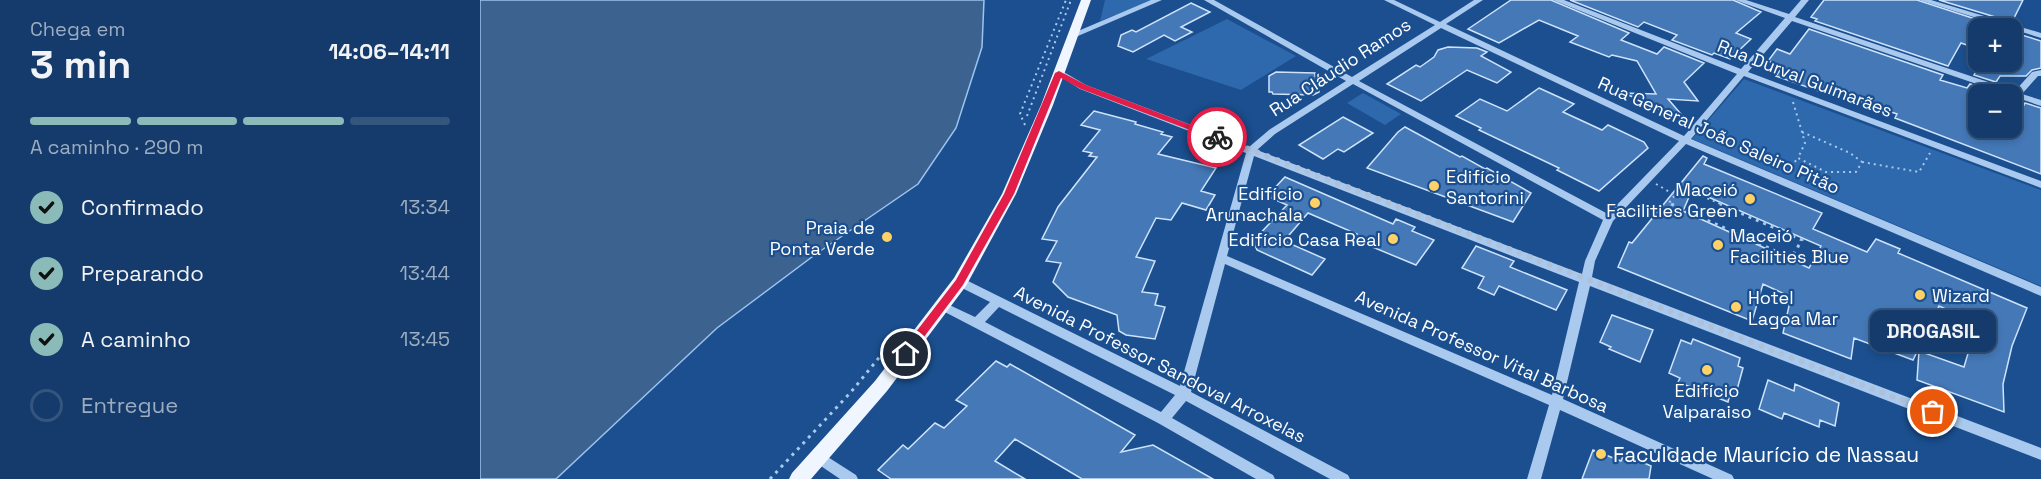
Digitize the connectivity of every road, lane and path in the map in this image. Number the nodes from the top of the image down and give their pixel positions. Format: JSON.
{"nodes":[{"id":1,"x":1066,"y":0,"type":"edge"},
{"id":2,"x":1071,"y":0,"type":"edge"},
{"id":3,"x":1086,"y":0,"type":"edge"},
{"id":4,"x":1158,"y":0,"type":"edge"},
{"id":5,"x":1208,"y":0,"type":"edge"},
{"id":6,"x":1388,"y":0,"type":"edge"},
{"id":7,"x":1479,"y":0,"type":"edge"},
{"id":8,"x":1557,"y":0,"type":"edge"},
{"id":9,"x":1739,"y":0,"type":"edge"},
{"id":10,"x":1805,"y":0,"type":"edge"},
{"id":11,"x":1923,"y":0,"type":"edge"},
{"id":12,"x":1790,"y":18,"type":"junction"},
{"id":13,"x":1440,"y":24,"type":"junction"},
{"id":14,"x":1075,"y":33,"type":"junction"},
{"id":15,"x":2041,"y":36,"type":"edge"},
{"id":16,"x":1059,"y":73,"type":"junction"},
{"id":17,"x":1743,"y":73,"type":"junction"},
{"id":18,"x":2041,"y":73,"type":"edge"},
{"id":19,"x":1353,"y":81,"type":"junction"},
{"id":20,"x":1984,"y":84,"type":"edge"},
{"id":21,"x":2022,"y":88,"type":"edge"},
{"id":22,"x":1791,"y":91,"type":"junction"},
{"id":23,"x":2022,"y":97,"type":"edge"},
{"id":24,"x":2041,"y":103,"type":"edge"},
{"id":25,"x":1025,"y":126,"type":"dead end"},
{"id":26,"x":1032,"y":127,"type":"dead end"},
{"id":27,"x":1802,"y":132,"type":"junction"},
{"id":28,"x":1685,"y":140,"type":"junction"},
{"id":29,"x":1935,"y":146,"type":"junction"},
{"id":30,"x":1251,"y":150,"type":"junction"},
{"id":31,"x":1862,"y":162,"type":"junction"},
{"id":32,"x":1650,"y":180,"type":"junction"},
{"id":33,"x":2041,"y":185,"type":"edge"},
{"id":34,"x":1675,"y":195,"type":"junction"},
{"id":35,"x":1609,"y":219,"type":"junction"},
{"id":36,"x":1222,"y":258,"type":"junction"},
{"id":37,"x":1586,"y":279,"type":"junction"},
{"id":38,"x":960,"y":282,"type":"junction"},
{"id":39,"x":2041,"y":292,"type":"edge"},
{"id":40,"x":998,"y":301,"type":"junction"},
{"id":41,"x":943,"y":306,"type":"junction"},
{"id":42,"x":978,"y":322,"type":"junction"},
{"id":43,"x":901,"y":331,"type":"dead end"},
{"id":44,"x":860,"y":390,"type":"dead end"},
{"id":45,"x":1184,"y":394,"type":"junction"},
{"id":46,"x":1556,"y":402,"type":"junction"},
{"id":47,"x":845,"y":407,"type":"dead end"},
{"id":48,"x":1163,"y":419,"type":"junction"},
{"id":49,"x":2041,"y":454,"type":"edge"},
{"id":50,"x":820,"y":458,"type":"junction"},
{"id":51,"x":770,"y":479,"type":"edge"},
{"id":52,"x":799,"y":479,"type":"edge"},
{"id":53,"x":851,"y":479,"type":"edge"},
{"id":54,"x":1268,"y":479,"type":"edge"},
{"id":55,"x":1343,"y":479,"type":"edge"},
{"id":56,"x":1534,"y":479,"type":"edge"},
{"id":57,"x":1727,"y":479,"type":"edge"}],
"edges":[{"from":1,"to":25,"type":"path"},
{"from":2,"to":26,"type":"path"},
{"from":3,"to":14,"type":"main road"},
{"from":4,"to":14,"type":"street"},
{"from":5,"to":19,"type":"street"},
{"from":6,"to":13,"type":"street","name":"Rua General João Saleiro Pitão"},
{"from":7,"to":13,"type":"street","name":"Rua Cláudio Ramos"},
{"from":8,"to":17,"type":"street","name":"Rua Durval Guimarães"},
{"from":9,"to":12,"type":"street"},
{"from":10,"to":12,"type":"street"},
{"from":11,"to":15,"type":"street"},
{"from":12,"to":17,"type":"street"},
{"from":12,"to":20,"type":"street"},
{"from":13,"to":19,"type":"street","name":"Rua Cláudio Ramos"},
{"from":13,"to":28,"type":"street","name":"Rua General João Saleiro Pitão"},
{"from":14,"to":16,"type":"main road"},
{"from":16,"to":30,"type":"street"},
{"from":16,"to":38,"type":"main road"},
{"from":17,"to":22,"type":"street","name":"Rua Durval Guimarães"},
{"from":17,"to":28,"type":"street"},
{"from":18,"to":21,"type":"street"},
{"from":19,"to":30,"type":"street","name":"Rua Cláudio Ramos"},
{"from":19,"to":35,"type":"street"},
{"from":22,"to":27,"type":"path"},
{"from":22,"to":29,"type":"street","name":"Rua Durval Guimarães"},
{"from":23,"to":24,"type":"street"},
{"from":27,"to":31,"type":"path"},
{"from":27,"to":31,"type":"path"},
{"from":28,"to":32,"type":"street"},
{"from":28,"to":39,"type":"street","name":"Rua General João Saleiro Pitão"},
{"from":29,"to":31,"type":"path"},
{"from":29,"to":33,"type":"street","name":"Rua Durval Guimarães"},
{"from":30,"to":36,"type":"street"},
{"from":30,"to":37,"type":"street"},
{"from":32,"to":34,"type":"path"},
{"from":32,"to":35,"type":"street"},
{"from":34,"to":34,"type":"path"},
{"from":35,"to":37,"type":"street"},
{"from":36,"to":45,"type":"street"},
{"from":36,"to":46,"type":"street","name":"Avenida Professor Vital Barbosa"},
{"from":37,"to":46,"type":"street"},
{"from":37,"to":49,"type":"street"},
{"from":38,"to":40,"type":"street","name":"Avenida Professor Sandoval Arroxelas"},
{"from":38,"to":41,"type":"main road"},
{"from":40,"to":42,"type":"street"},
{"from":40,"to":45,"type":"street","name":"Avenida Professor Sandoval Arroxelas"},
{"from":41,"to":42,"type":"street"},
{"from":41,"to":50,"type":"main road"},
{"from":42,"to":48,"type":"street"},
{"from":43,"to":51,"type":"path"},
{"from":44,"to":47,"type":"path"},
{"from":45,"to":48,"type":"street"},
{"from":45,"to":55,"type":"street","name":"Avenida Professor Sandoval Arroxelas"},
{"from":46,"to":56,"type":"street"},
{"from":46,"to":57,"type":"street","name":"Avenida Professor Vital Barbosa"},
{"from":48,"to":54,"type":"street"},
{"from":50,"to":52,"type":"main road"},
{"from":50,"to":53,"type":"street"}]}
